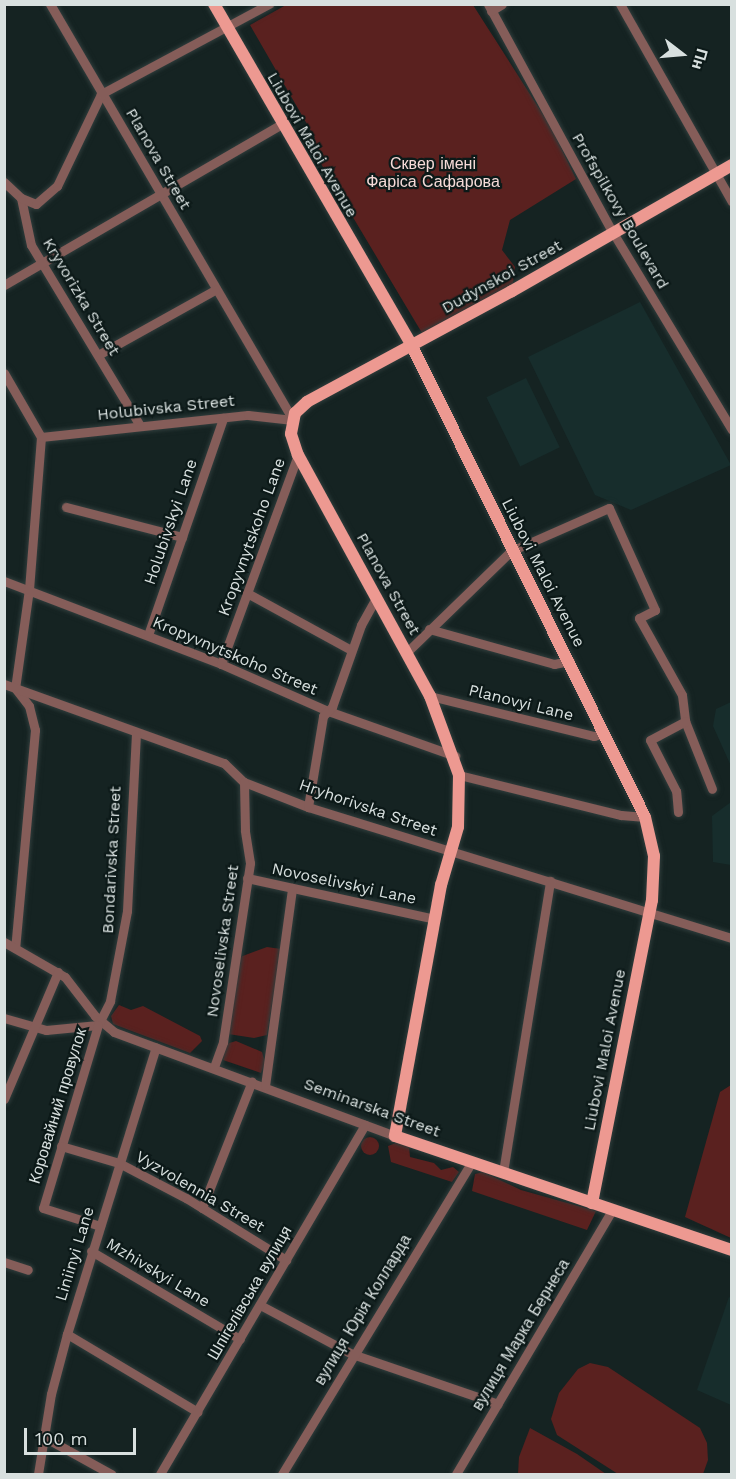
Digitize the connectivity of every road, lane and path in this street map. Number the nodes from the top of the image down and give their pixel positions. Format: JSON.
{"nodes":[{"id":1,"x":50,"y":4,"type":"edge"},
{"id":2,"x":214,"y":4,"type":"edge"},
{"id":3,"x":269,"y":4,"type":"edge"},
{"id":4,"x":502,"y":4,"type":"edge"},
{"id":5,"x":620,"y":4,"type":"edge"},
{"id":6,"x":489,"y":8,"type":"edge"},
{"id":7,"x":228,"y":30,"type":"junction"},
{"id":8,"x":101,"y":94,"type":"junction"},
{"id":9,"x":282,"y":124,"type":"junction"},
{"id":10,"x":732,"y":165,"type":"edge"},
{"id":11,"x":716,"y":173,"type":"junction"},
{"id":12,"x":4,"y":182,"type":"edge"},
{"id":13,"x":160,"y":195,"type":"junction"},
{"id":14,"x":21,"y":198,"type":"junction"},
{"id":15,"x":732,"y":202,"type":"edge"},
{"id":16,"x":612,"y":231,"type":"junction"},
{"id":17,"x":43,"y":263,"type":"junction"},
{"id":18,"x":4,"y":285,"type":"edge"},
{"id":19,"x":215,"y":290,"type":"junction"},
{"id":20,"x":412,"y":346,"type":"junction"},
{"id":21,"x":98,"y":355,"type":"junction"},
{"id":22,"x":4,"y":373,"type":"edge"},
{"id":23,"x":223,"y":418,"type":"junction"},
{"id":24,"x":293,"y":420,"type":"junction"},
{"id":25,"x":140,"y":426,"type":"junction"},
{"id":26,"x":732,"y":430,"type":"edge"},
{"id":27,"x":41,"y":436,"type":"junction"},
{"id":28,"x":298,"y":455,"type":"junction"},
{"id":29,"x":66,"y":507,"type":"dead end"},
{"id":30,"x":182,"y":537,"type":"junction"},
{"id":31,"x":511,"y":551,"type":"junction"},
{"id":32,"x":4,"y":581,"type":"edge"},
{"id":33,"x":29,"y":589,"type":"junction"},
{"id":34,"x":247,"y":593,"type":"junction"},
{"id":35,"x":376,"y":598,"type":"junction"},
{"id":36,"x":429,"y":629,"type":"junction"},
{"id":37,"x":148,"y":635,"type":"junction"},
{"id":38,"x":351,"y":650,"type":"junction"},
{"id":39,"x":407,"y":652,"type":"junction"},
{"id":40,"x":570,"y":661,"type":"junction"},
{"id":41,"x":221,"y":664,"type":"junction"},
{"id":42,"x":4,"y":684,"type":"edge"},
{"id":43,"x":15,"y":688,"type":"junction"},
{"id":44,"x":430,"y":696,"type":"junction"},
{"id":45,"x":328,"y":711,"type":"junction"},
{"id":46,"x":685,"y":721,"type":"junction"},
{"id":47,"x":136,"y":733,"type":"junction"},
{"id":48,"x":605,"y":733,"type":"junction"},
{"id":49,"x":455,"y":756,"type":"junction"},
{"id":50,"x":459,"y":775,"type":"junction"},
{"id":51,"x":244,"y":782,"type":"junction"},
{"id":52,"x":712,"y":789,"type":"dead end"},
{"id":53,"x":308,"y":807,"type":"junction"},
{"id":54,"x":678,"y":812,"type":"dead end"},
{"id":55,"x":645,"y":817,"type":"junction"},
{"id":56,"x":450,"y":851,"type":"junction"},
{"id":57,"x":247,"y":878,"type":"junction"},
{"id":58,"x":550,"y":881,"type":"junction"},
{"id":59,"x":292,"y":888,"type":"junction"},
{"id":60,"x":651,"y":911,"type":"junction"},
{"id":61,"x":435,"y":919,"type":"junction"},
{"id":62,"x":732,"y":938,"type":"edge"},
{"id":63,"x":4,"y":942,"type":"edge"},
{"id":64,"x":15,"y":948,"type":"junction"},
{"id":65,"x":58,"y":972,"type":"junction"},
{"id":66,"x":4,"y":1018,"type":"edge"},
{"id":67,"x":99,"y":1023,"type":"junction"},
{"id":68,"x":33,"y":1028,"type":"junction"},
{"id":69,"x":156,"y":1047,"type":"junction"},
{"id":70,"x":214,"y":1067,"type":"junction"},
{"id":71,"x":252,"y":1081,"type":"junction"},
{"id":72,"x":265,"y":1086,"type":"junction"},
{"id":73,"x":4,"y":1099,"type":"edge"},
{"id":74,"x":365,"y":1125,"type":"junction"},
{"id":75,"x":395,"y":1136,"type":"junction"},
{"id":76,"x":61,"y":1146,"type":"junction"},
{"id":77,"x":119,"y":1162,"type":"junction"},
{"id":78,"x":472,"y":1162,"type":"junction"},
{"id":79,"x":503,"y":1172,"type":"junction"},
{"id":80,"x":592,"y":1203,"type":"junction"},
{"id":81,"x":202,"y":1208,"type":"junction"},
{"id":82,"x":612,"y":1210,"type":"junction"},
{"id":83,"x":100,"y":1226,"type":"junction"},
{"id":84,"x":732,"y":1250,"type":"edge"},
{"id":85,"x":91,"y":1251,"type":"junction"},
{"id":86,"x":286,"y":1260,"type":"junction"},
{"id":87,"x":4,"y":1262,"type":"edge"},
{"id":88,"x":28,"y":1270,"type":"dead end"},
{"id":89,"x":260,"y":1305,"type":"junction"},
{"id":90,"x":67,"y":1334,"type":"junction"},
{"id":91,"x":240,"y":1339,"type":"junction"},
{"id":92,"x":352,"y":1354,"type":"junction"},
{"id":93,"x":498,"y":1404,"type":"junction"},
{"id":94,"x":198,"y":1412,"type":"junction"},
{"id":95,"x":44,"y":1437,"type":"junction"},
{"id":96,"x":38,"y":1474,"type":"edge"},
{"id":97,"x":111,"y":1474,"type":"edge"},
{"id":98,"x":160,"y":1474,"type":"edge"},
{"id":99,"x":282,"y":1474,"type":"edge"},
{"id":100,"x":456,"y":1474,"type":"edge"}],
"edges":[{"from":1,"to":8,"type":"street","name":"Planova Street"},
{"from":2,"to":7,"type":"main road","name":"Liubovi Maloi Avenue"},
{"from":3,"to":7,"type":"street"},
{"from":4,"to":6,"type":"street"},
{"from":5,"to":11,"type":"street"},
{"from":6,"to":16,"type":"street","name":"Profspilkovy Boulevard"},
{"from":7,"to":8,"type":"street"},
{"from":7,"to":9,"type":"main road","name":"Liubovi Maloi Avenue"},
{"from":8,"to":13,"type":"street","name":"Planova Street"},
{"from":8,"to":14,"type":"street"},
{"from":9,"to":13,"type":"street"},
{"from":9,"to":20,"type":"main road","name":"Liubovi Maloi Avenue"},
{"from":10,"to":11,"type":"main road","name":"Dudynskoi Street"},
{"from":11,"to":15,"type":"street"},
{"from":11,"to":16,"type":"main road","name":"Dudynskoi Street"},
{"from":12,"to":14,"type":"street"},
{"from":13,"to":17,"type":"street"},
{"from":13,"to":19,"type":"street","name":"Planova Street"},
{"from":14,"to":17,"type":"street","name":"Kryvorizka Street"},
{"from":16,"to":20,"type":"main road","name":"Dudynskoi Street"},
{"from":16,"to":26,"type":"street","name":"Profspilkovy Boulevard"},
{"from":17,"to":18,"type":"street"},
{"from":17,"to":21,"type":"street","name":"Kryvorizka Street"},
{"from":19,"to":21,"type":"street"},
{"from":19,"to":24,"type":"street","name":"Planova Street"},
{"from":20,"to":24,"type":"main road","name":"Dudynskoi Street"},
{"from":20,"to":31,"type":"main road","name":"Liubovi Maloi Avenue"},
{"from":21,"to":25,"type":"street","name":"Kryvorizka Street"},
{"from":22,"to":27,"type":"street"},
{"from":23,"to":24,"type":"street","name":"Holubivska Street"},
{"from":23,"to":25,"type":"street","name":"Holubivska Street"},
{"from":23,"to":30,"type":"street","name":"Holubivskyi Lane"},
{"from":24,"to":28,"type":"main road","name":"Planova Street"},
{"from":25,"to":27,"type":"street","name":"Holubivska Street"},
{"from":27,"to":33,"type":"street"},
{"from":28,"to":34,"type":"street","name":"Kropyvnytskoho Lane"},
{"from":28,"to":35,"type":"main road","name":"Planova Street"},
{"from":29,"to":30,"type":"street"},
{"from":30,"to":37,"type":"street","name":"Holubivskyi Lane"},
{"from":31,"to":36,"type":"street"},
{"from":31,"to":40,"type":"main road","name":"Liubovi Maloi Avenue"},
{"from":31,"to":46,"type":"street"},
{"from":32,"to":33,"type":"street","name":"Kropyvnytskoho Street"},
{"from":33,"to":37,"type":"street","name":"Kropyvnytskoho Street"},
{"from":33,"to":43,"type":"street"},
{"from":34,"to":38,"type":"street"},
{"from":34,"to":41,"type":"street","name":"Kropyvnytskoho Lane"},
{"from":35,"to":38,"type":"street"},
{"from":35,"to":39,"type":"main road","name":"Planova Street"},
{"from":36,"to":39,"type":"street"},
{"from":36,"to":40,"type":"street"},
{"from":37,"to":41,"type":"street","name":"Kropyvnytskoho Street"},
{"from":38,"to":45,"type":"street"},
{"from":39,"to":44,"type":"main road","name":"Planova Street"},
{"from":40,"to":48,"type":"main road","name":"Liubovi Maloi Avenue"},
{"from":41,"to":45,"type":"street","name":"Kropyvnytskoho Street"},
{"from":42,"to":43,"type":"street","name":"Hryhorivska Street"},
{"from":43,"to":47,"type":"street","name":"Hryhorivska Street"},
{"from":43,"to":64,"type":"street"},
{"from":44,"to":48,"type":"street","name":"Planovyi Lane"},
{"from":44,"to":49,"type":"main road","name":"Planova Street"},
{"from":45,"to":49,"type":"street","name":"Kropyvnytskoho Street"},
{"from":45,"to":53,"type":"street"},
{"from":46,"to":52,"type":"street"},
{"from":46,"to":54,"type":"street"},
{"from":47,"to":51,"type":"street","name":"Hryhorivska Street"},
{"from":47,"to":67,"type":"street","name":"Bondarivska Street"},
{"from":48,"to":55,"type":"main road","name":"Liubovi Maloi Avenue"},
{"from":49,"to":50,"type":"main road","name":"Planova Street"},
{"from":50,"to":55,"type":"street"},
{"from":50,"to":56,"type":"main road","name":"Planova Street"},
{"from":51,"to":53,"type":"street","name":"Hryhorivska Street"},
{"from":51,"to":57,"type":"street","name":"Novoselivska Street"},
{"from":53,"to":56,"type":"street","name":"Hryhorivska Street"},
{"from":55,"to":60,"type":"main road","name":"Liubovi Maloi Avenue"},
{"from":56,"to":58,"type":"street","name":"Hryhorivska Street"},
{"from":56,"to":61,"type":"main road","name":"Planova Street"},
{"from":57,"to":59,"type":"street","name":"Novoselivskyi Lane"},
{"from":57,"to":70,"type":"street","name":"Novoselivska Street"},
{"from":58,"to":60,"type":"street","name":"Hryhorivska Street"},
{"from":58,"to":79,"type":"street"},
{"from":59,"to":61,"type":"street","name":"Novoselivskyi Lane"},
{"from":59,"to":72,"type":"street"},
{"from":60,"to":62,"type":"street","name":"Hryhorivska Street"},
{"from":60,"to":80,"type":"main road","name":"Liubovi Maloi Avenue"},
{"from":61,"to":75,"type":"main road","name":"Planova Street"},
{"from":63,"to":64,"type":"street"},
{"from":64,"to":65,"type":"street"},
{"from":65,"to":67,"type":"street"},
{"from":65,"to":68,"type":"street"},
{"from":66,"to":68,"type":"street"},
{"from":67,"to":68,"type":"street"},
{"from":67,"to":69,"type":"street","name":"Seminarska Street"},
{"from":67,"to":76,"type":"street","name":"Коровайний провулок"},
{"from":68,"to":73,"type":"street"},
{"from":69,"to":70,"type":"street","name":"Seminarska Street"},
{"from":69,"to":77,"type":"street","name":"Liniinyi Lane"},
{"from":70,"to":71,"type":"street","name":"Seminarska Street"},
{"from":71,"to":72,"type":"street","name":"Seminarska Street"},
{"from":71,"to":81,"type":"street"},
{"from":72,"to":74,"type":"street","name":"Seminarska Street"},
{"from":74,"to":75,"type":"street","name":"Seminarska Street"},
{"from":74,"to":86,"type":"street","name":"Шпігелівська вулиця"},
{"from":75,"to":78,"type":"main road","name":"Seminarska Street"},
{"from":76,"to":77,"type":"street","name":"Vyzvolennia Street"},
{"from":76,"to":83,"type":"street","name":"Коровайний провулок"},
{"from":77,"to":81,"type":"street","name":"Vyzvolennia Street"},
{"from":77,"to":83,"type":"street","name":"Liniinyi Lane"},
{"from":78,"to":79,"type":"main road","name":"Seminarska Street"},
{"from":78,"to":92,"type":"street","name":"вулиця Юрія Колларда"},
{"from":79,"to":80,"type":"main road","name":"Seminarska Street"},
{"from":80,"to":82,"type":"main road","name":"Seminarska Street"},
{"from":81,"to":86,"type":"street","name":"Vyzvolennia Street"},
{"from":82,"to":84,"type":"main road","name":"Seminarska Street"},
{"from":82,"to":93,"type":"street","name":"вулиця Марка Бернеса"},
{"from":83,"to":85,"type":"street","name":"Liniinyi Lane"},
{"from":85,"to":90,"type":"street","name":"Liniinyi Lane"},
{"from":85,"to":91,"type":"street","name":"Mzhivskyi Lane"},
{"from":86,"to":89,"type":"street","name":"Шпігелівська вулиця"},
{"from":87,"to":88,"type":"street"},
{"from":89,"to":91,"type":"street","name":"Шпігелівська вулиця"},
{"from":89,"to":92,"type":"street"},
{"from":90,"to":94,"type":"street"},
{"from":90,"to":95,"type":"street","name":"Liniinyi Lane"},
{"from":91,"to":94,"type":"street","name":"Шпігелівська вулиця"},
{"from":92,"to":93,"type":"street"},
{"from":92,"to":99,"type":"street","name":"вулиця Юрія Колларда"},
{"from":93,"to":100,"type":"street","name":"вулиця Марка Бернеса"},
{"from":94,"to":98,"type":"street","name":"Шпігелівська вулиця"},
{"from":95,"to":96,"type":"street","name":"Liniinyi Lane"},
{"from":95,"to":97,"type":"street"}]}
